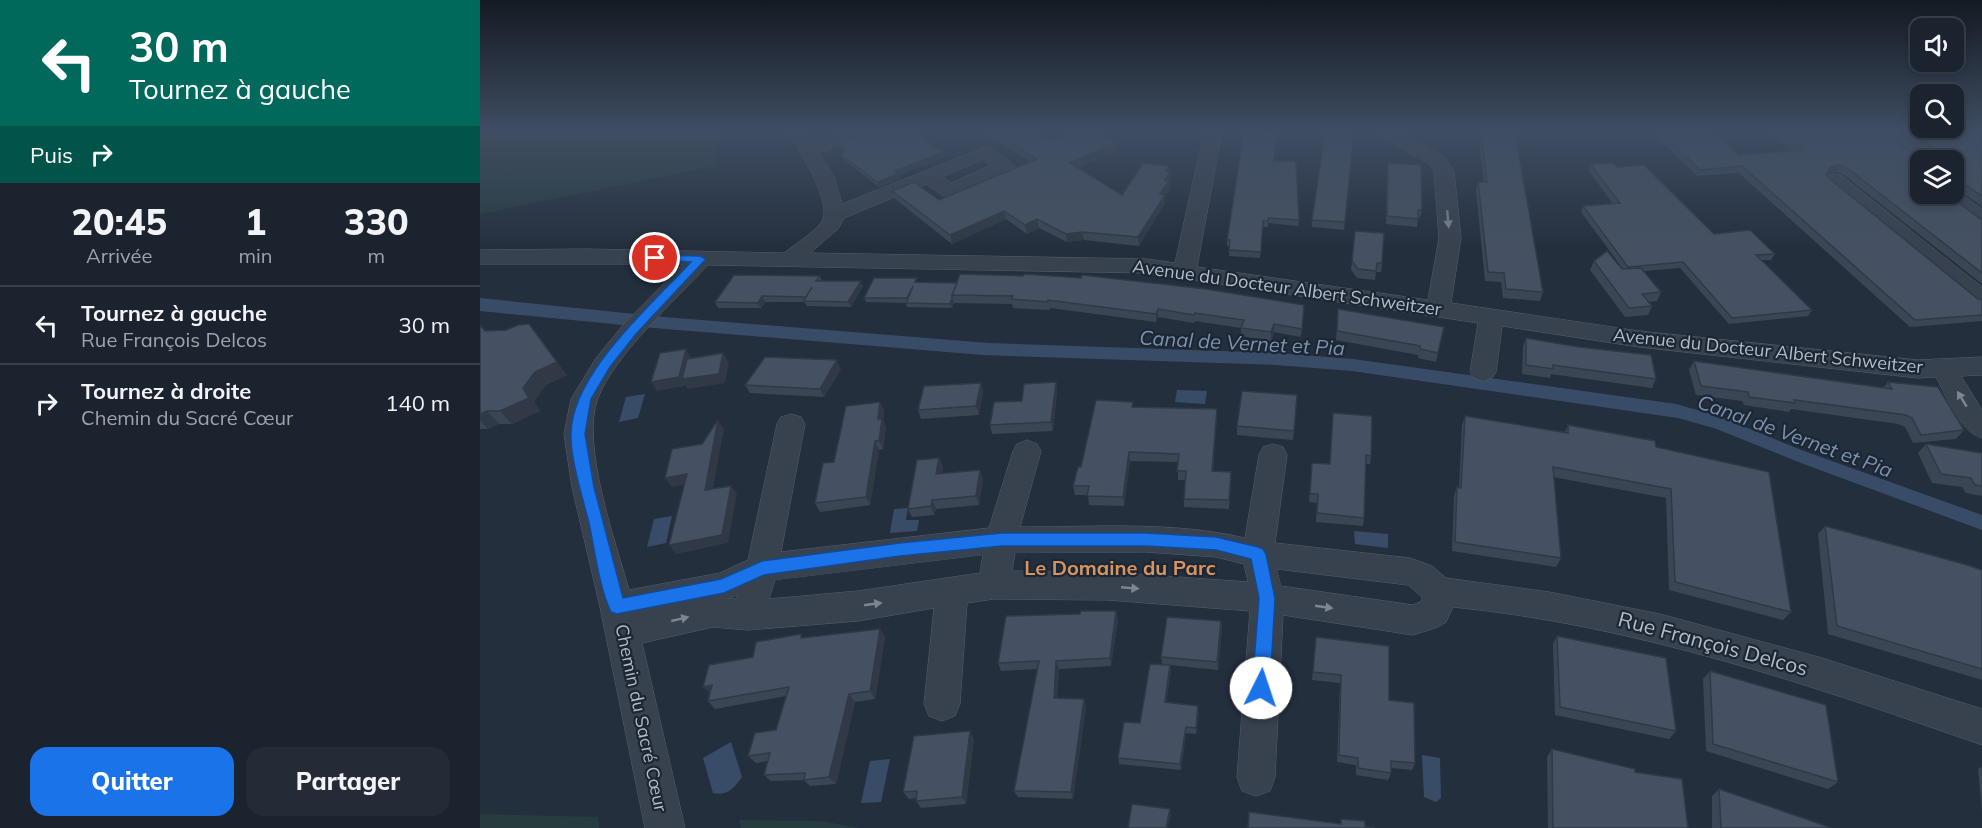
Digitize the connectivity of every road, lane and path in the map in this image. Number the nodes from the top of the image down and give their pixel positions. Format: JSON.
{"nodes":[{"id":1,"x":819,"y":171,"type":"edge"},
{"id":2,"x":1206,"y":171,"type":"edge"},
{"id":3,"x":1444,"y":171,"type":"edge"},
{"id":4,"x":928,"y":176,"type":"dead end"},
{"id":5,"x":1835,"y":180,"type":"edge"},
{"id":6,"x":1962,"y":204,"type":"edge"},
{"id":7,"x":833,"y":219,"type":"junction"},
{"id":8,"x":1982,"y":219,"type":"edge"},
{"id":9,"x":480,"y":257,"type":"edge"},
{"id":10,"x":700,"y":259,"type":"junction"},
{"id":11,"x":790,"y":259,"type":"junction"},
{"id":12,"x":838,"y":259,"type":"junction"},
{"id":13,"x":1185,"y":271,"type":"junction"},
{"id":14,"x":1982,"y":299,"type":"edge"},
{"id":15,"x":1438,"y":308,"type":"junction"},
{"id":16,"x":1491,"y":316,"type":"junction"},
{"id":17,"x":1982,"y":366,"type":"edge"},
{"id":18,"x":1944,"y":369,"type":"junction"},
{"id":19,"x":1483,"y":372,"type":"dead end"},
{"id":20,"x":791,"y":424,"type":"dead end"},
{"id":21,"x":1982,"y":428,"type":"edge"},
{"id":22,"x":1027,"y":451,"type":"dead end"},
{"id":23,"x":1273,"y":455,"type":"dead end"},
{"id":24,"x":1002,"y":540,"type":"junction"},
{"id":25,"x":1258,"y":554,"type":"junction"},
{"id":26,"x":762,"y":568,"type":"junction"},
{"id":27,"x":994,"y":585,"type":"junction"},
{"id":28,"x":952,"y":592,"type":"junction"},
{"id":29,"x":1437,"y":592,"type":"junction"},
{"id":30,"x":1267,"y":598,"type":"junction"},
{"id":31,"x":748,"y":615,"type":"junction"},
{"id":32,"x":620,"y":619,"type":"junction"},
{"id":33,"x":942,"y":704,"type":"dead end"},
{"id":34,"x":1982,"y":727,"type":"edge"},
{"id":35,"x":1256,"y":777,"type":"dead end"},
{"id":36,"x":665,"y":828,"type":"edge"}],
"edges":[{"from":1,"to":7,"type":"street"},
{"from":2,"to":13,"type":"street"},
{"from":3,"to":15,"type":"street","one_way":true},
{"from":4,"to":7,"type":"street"},
{"from":5,"to":14,"type":"street"},
{"from":6,"to":8,"type":"street"},
{"from":7,"to":11,"type":"street"},
{"from":7,"to":12,"type":"street"},
{"from":9,"to":10,"type":"street","name":"Avenue du Docteur Albert Schweitzer"},
{"from":10,"to":11,"type":"street","name":"Avenue du Docteur Albert Schweitzer"},
{"from":10,"to":32,"type":"street","name":"Chemin du Sacré Cœur"},
{"from":11,"to":12,"type":"street","name":"Avenue du Docteur Albert Schweitzer"},
{"from":12,"to":13,"type":"street","name":"Avenue du Docteur Albert Schweitzer"},
{"from":13,"to":15,"type":"street","name":"Avenue du Docteur Albert Schweitzer"},
{"from":15,"to":16,"type":"street","name":"Avenue du Docteur Albert Schweitzer"},
{"from":16,"to":18,"type":"street","name":"Avenue du Docteur Albert Schweitzer"},
{"from":16,"to":19,"type":"street"},
{"from":17,"to":18,"type":"street","name":"Avenue du Docteur Albert Schweitzer"},
{"from":21,"to":18,"type":"street","one_way":true},
{"from":20,"to":26,"type":"street"},
{"from":22,"to":24,"type":"street"},
{"from":23,"to":25,"type":"street"},
{"from":24,"to":25,"type":"street"},
{"from":24,"to":26,"type":"street"},
{"from":24,"to":27,"type":"street"},
{"from":25,"to":29,"type":"street"},
{"from":25,"to":30,"type":"street"},
{"from":26,"to":31,"type":"street"},
{"from":26,"to":32,"type":"street"},
{"from":27,"to":28,"type":"street"},
{"from":27,"to":30,"type":"street","one_way":true},
{"from":31,"to":28,"type":"street","one_way":true},
{"from":28,"to":33,"type":"street"},
{"from":30,"to":29,"type":"street","one_way":true},
{"from":29,"to":34,"type":"street","name":"Rue François Delcos"},
{"from":30,"to":35,"type":"street"},
{"from":32,"to":31,"type":"street","one_way":true},
{"from":32,"to":36,"type":"street","name":"Chemin du Sacré Cœur"}]}
